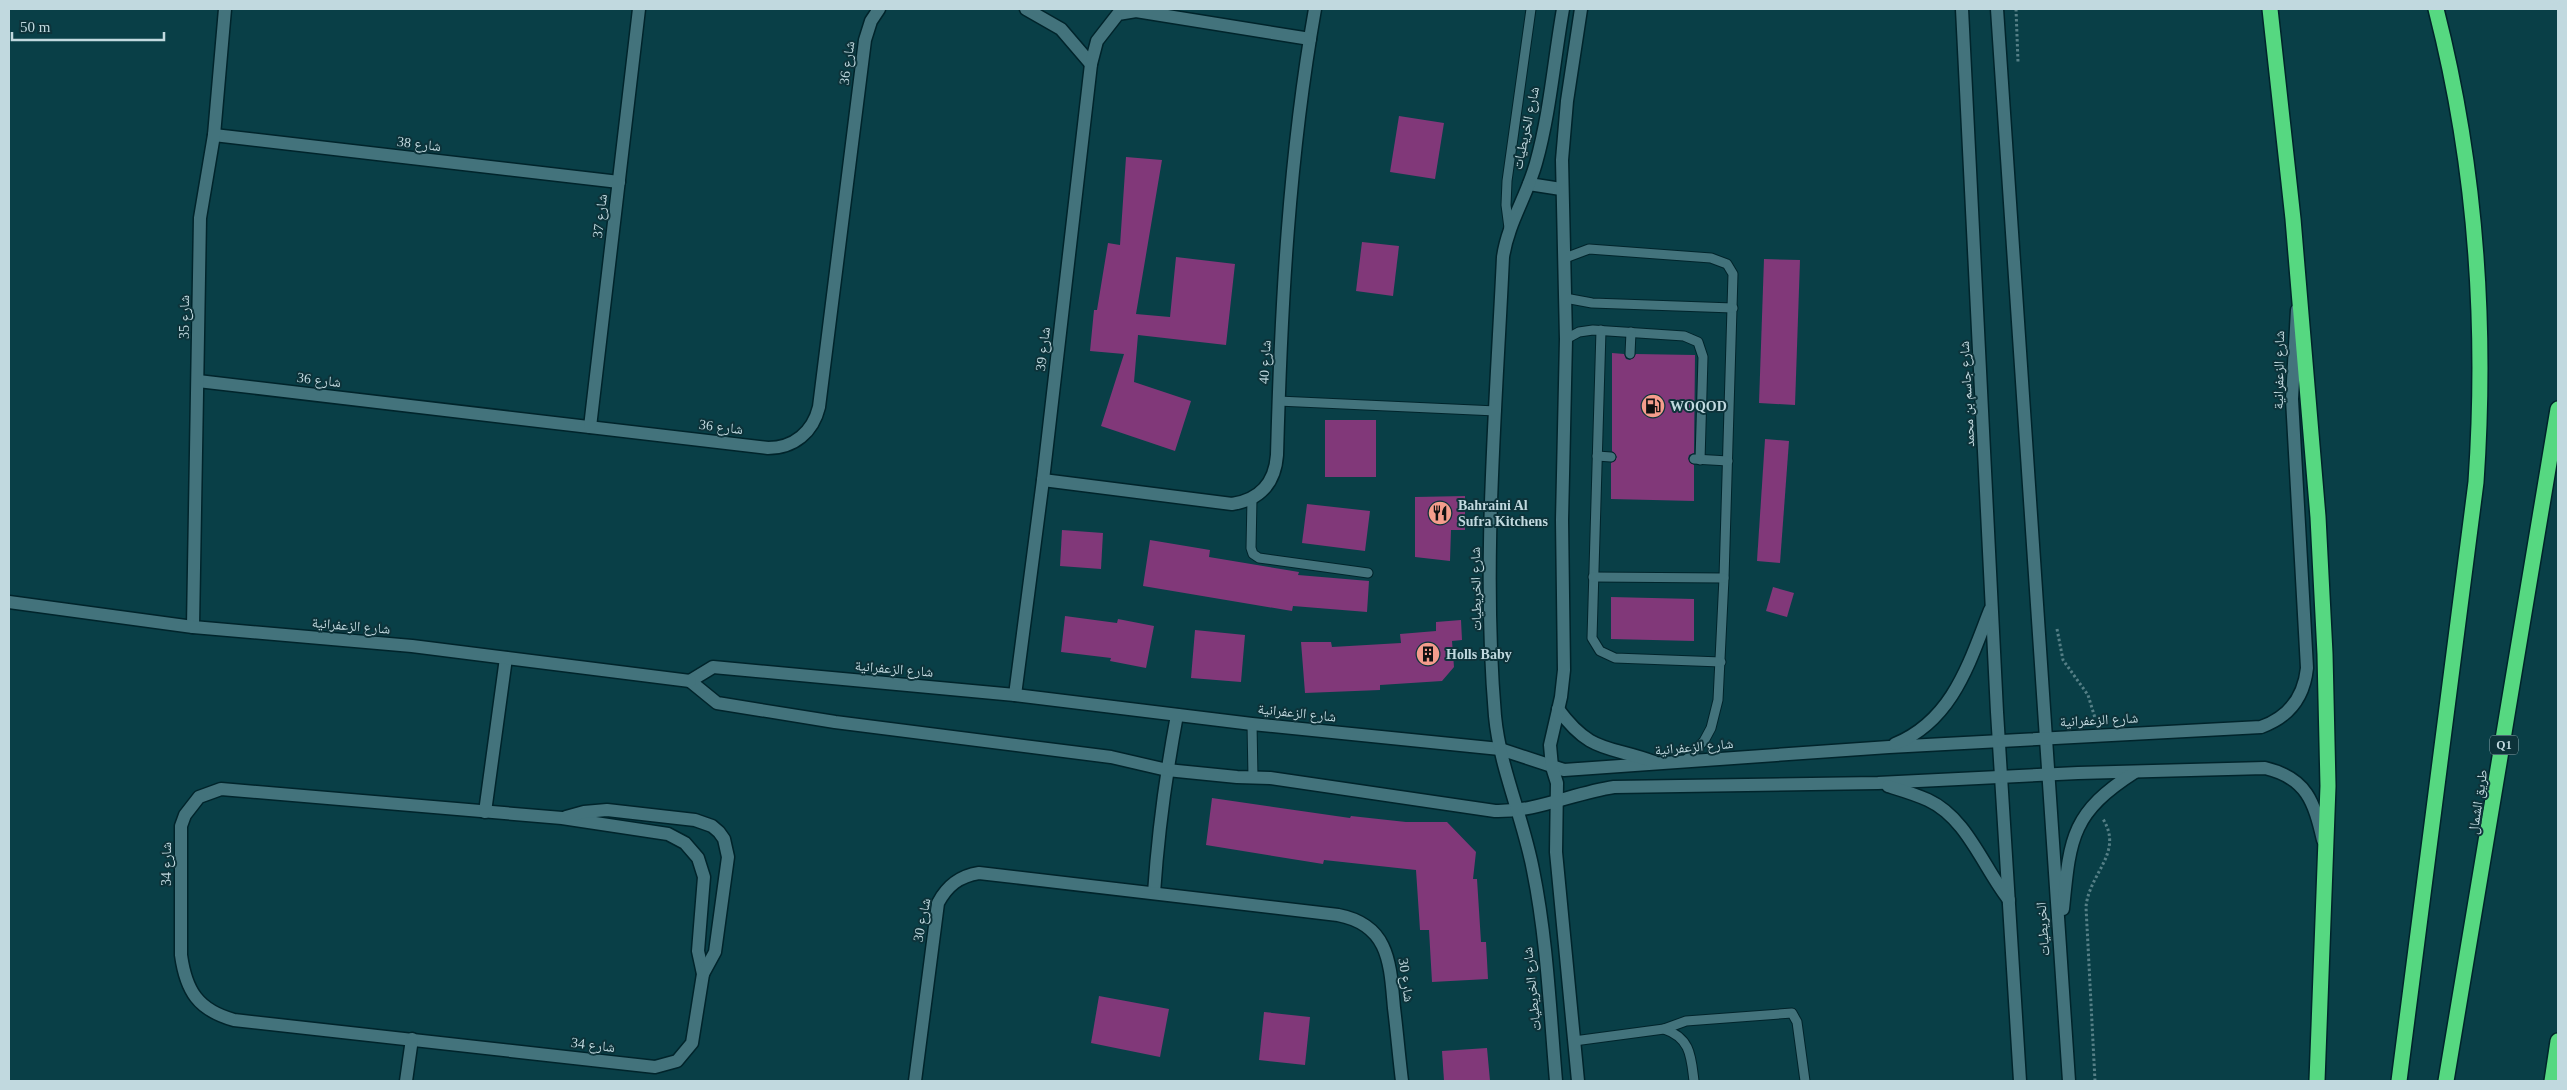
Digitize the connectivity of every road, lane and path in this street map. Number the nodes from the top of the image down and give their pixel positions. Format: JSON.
{"nodes":[{"id":1,"x":225,"y":9,"type":"edge"},
{"id":2,"x":639,"y":9,"type":"edge"},
{"id":3,"x":879,"y":9,"type":"edge"},
{"id":4,"x":1026,"y":9,"type":"edge"},
{"id":5,"x":1315,"y":9,"type":"edge"},
{"id":6,"x":1530,"y":9,"type":"edge"},
{"id":7,"x":1563,"y":9,"type":"edge"},
{"id":8,"x":1581,"y":9,"type":"edge"},
{"id":9,"x":1962,"y":9,"type":"edge"},
{"id":10,"x":1997,"y":9,"type":"edge"},
{"id":11,"x":2270,"y":9,"type":"edge"},
{"id":12,"x":2436,"y":9,"type":"edge"},
{"id":13,"x":1310,"y":39,"type":"junction"},
{"id":14,"x":1091,"y":64,"type":"junction"},
{"id":15,"x":214,"y":135,"type":"junction"},
{"id":16,"x":619,"y":182,"type":"junction"},
{"id":17,"x":1529,"y":184,"type":"junction"},
{"id":18,"x":1561,"y":189,"type":"junction"},
{"id":19,"x":1509,"y":228,"type":"junction"},
{"id":20,"x":1564,"y":258,"type":"junction"},
{"id":21,"x":1565,"y":298,"type":"junction"},
{"id":22,"x":2298,"y":298,"type":"junction"},
{"id":23,"x":1733,"y":308,"type":"junction"},
{"id":24,"x":1601,"y":330,"type":"junction"},
{"id":25,"x":1631,"y":332,"type":"junction"},
{"id":26,"x":1566,"y":339,"type":"junction"},
{"id":27,"x":1630,"y":354,"type":"dead end"},
{"id":28,"x":198,"y":381,"type":"junction"},
{"id":29,"x":1278,"y":402,"type":"junction"},
{"id":30,"x":2558,"y":409,"type":"edge"},
{"id":31,"x":1496,"y":411,"type":"junction"},
{"id":32,"x":590,"y":427,"type":"junction"},
{"id":33,"x":1597,"y":456,"type":"junction"},
{"id":34,"x":1612,"y":457,"type":"dead end"},
{"id":35,"x":1728,"y":461,"type":"junction"},
{"id":36,"x":1043,"y":480,"type":"junction"},
{"id":37,"x":1252,"y":499,"type":"junction"},
{"id":38,"x":1368,"y":573,"type":"dead end"},
{"id":39,"x":1593,"y":577,"type":"junction"},
{"id":40,"x":1724,"y":578,"type":"junction"},
{"id":41,"x":9,"y":602,"type":"edge"},
{"id":42,"x":1992,"y":606,"type":"junction"},
{"id":43,"x":193,"y":628,"type":"junction"},
{"id":44,"x":506,"y":658,"type":"junction"},
{"id":45,"x":1721,"y":662,"type":"junction"},
{"id":46,"x":690,"y":681,"type":"junction"},
{"id":47,"x":1015,"y":695,"type":"junction"},
{"id":48,"x":1558,"y":710,"type":"junction"},
{"id":49,"x":1178,"y":715,"type":"junction"},
{"id":50,"x":1252,"y":724,"type":"junction"},
{"id":51,"x":2046,"y":738,"type":"junction"},
{"id":52,"x":2000,"y":741,"type":"junction"},
{"id":53,"x":1889,"y":747,"type":"junction"},
{"id":54,"x":1500,"y":749,"type":"junction"},
{"id":55,"x":1684,"y":762,"type":"junction"},
{"id":56,"x":1661,"y":764,"type":"junction"},
{"id":57,"x":1552,"y":767,"type":"junction"},
{"id":58,"x":1167,"y":770,"type":"junction"},
{"id":59,"x":2136,"y":771,"type":"junction"},
{"id":60,"x":2048,"y":775,"type":"junction"},
{"id":61,"x":1253,"y":777,"type":"junction"},
{"id":62,"x":2001,"y":777,"type":"junction"},
{"id":63,"x":1878,"y":783,"type":"junction"},
{"id":64,"x":1558,"y":801,"type":"junction"},
{"id":65,"x":2090,"y":806,"type":"junction"},
{"id":66,"x":1517,"y":811,"type":"junction"},
{"id":67,"x":485,"y":812,"type":"junction"},
{"id":68,"x":562,"y":818,"type":"junction"},
{"id":69,"x":2325,"y":850,"type":"junction"},
{"id":70,"x":1154,"y":892,"type":"junction"},
{"id":71,"x":2009,"y":900,"type":"junction"},
{"id":72,"x":2060,"y":944,"type":"junction"},
{"id":73,"x":703,"y":974,"type":"junction"},
{"id":74,"x":1664,"y":1029,"type":"junction"},
{"id":75,"x":412,"y":1039,"type":"junction"},
{"id":76,"x":1574,"y":1041,"type":"junction"},
{"id":77,"x":2558,"y":1041,"type":"edge"},
{"id":78,"x":406,"y":1081,"type":"edge"},
{"id":79,"x":915,"y":1081,"type":"edge"},
{"id":80,"x":1402,"y":1081,"type":"edge"},
{"id":81,"x":1556,"y":1081,"type":"edge"},
{"id":82,"x":1578,"y":1081,"type":"edge"},
{"id":83,"x":1694,"y":1081,"type":"edge"},
{"id":84,"x":1805,"y":1081,"type":"edge"},
{"id":85,"x":2020,"y":1081,"type":"edge"},
{"id":86,"x":2069,"y":1081,"type":"edge"},
{"id":87,"x":2095,"y":1081,"type":"edge"},
{"id":88,"x":2317,"y":1081,"type":"edge"},
{"id":89,"x":2399,"y":1081,"type":"edge"},
{"id":90,"x":2446,"y":1081,"type":"edge"},
{"id":91,"x":2552,"y":1081,"type":"edge"}],
"edges":[{"from":1,"to":15,"type":"street","name":"شارع 35"},
{"from":2,"to":16,"type":"street","name":"شارع 37"},
{"from":3,"to":32,"type":"street","name":"شارع 36"},
{"from":4,"to":14,"type":"street"},
{"from":5,"to":13,"type":"street","name":"شارع 40"},
{"from":6,"to":19,"type":"lane"},
{"from":7,"to":17,"type":"street","name":"شارع الخريطيات"},
{"from":8,"to":18,"type":"street"},
{"from":9,"to":42,"type":"street","name":"شارع جاسم بن محمد"},
{"from":10,"to":51,"type":"street"},
{"from":11,"to":22,"type":"highway"},
{"from":12,"to":89,"type":"highway"},
{"from":13,"to":14,"type":"street","name":"شارع 39"},
{"from":13,"to":29,"type":"street","name":"شارع 40"},
{"from":14,"to":36,"type":"street","name":"شارع 39"},
{"from":15,"to":16,"type":"street","name":"شارع 38"},
{"from":15,"to":28,"type":"street","name":"شارع 35"},
{"from":16,"to":32,"type":"street","name":"شارع 37"},
{"from":17,"to":18,"type":"street"},
{"from":17,"to":19,"type":"street","name":"شارع الخريطيات"},
{"from":18,"to":20,"type":"street"},
{"from":19,"to":31,"type":"street","name":"شارع الخريطيات"},
{"from":20,"to":21,"type":"street"},
{"from":20,"to":23,"type":"lane"},
{"from":21,"to":23,"type":"lane"},
{"from":21,"to":26,"type":"street"},
{"from":22,"to":51,"type":"street","name":"شارع الزعفرانية"},
{"from":22,"to":69,"type":"highway"},
{"from":23,"to":35,"type":"lane"},
{"from":24,"to":25,"type":"lane"},
{"from":24,"to":26,"type":"lane"},
{"from":24,"to":33,"type":"lane"},
{"from":25,"to":27,"type":"lane"},
{"from":25,"to":35,"type":"lane"},
{"from":26,"to":48,"type":"street"},
{"from":28,"to":32,"type":"street","name":"شارع 36"},
{"from":28,"to":43,"type":"street","name":"شارع 35"},
{"from":29,"to":31,"type":"lane"},
{"from":29,"to":37,"type":"street","name":"شارع 40"},
{"from":30,"to":90,"type":"highway","name":"طريق الشمال","number":"Q1"},
{"from":31,"to":54,"type":"street","name":"شارع الخريطيات"},
{"from":33,"to":34,"type":"lane"},
{"from":33,"to":39,"type":"lane"},
{"from":35,"to":40,"type":"lane"},
{"from":36,"to":37,"type":"street"},
{"from":36,"to":47,"type":"street","name":"شارع 39"},
{"from":37,"to":38,"type":"lane"},
{"from":39,"to":40,"type":"lane"},
{"from":39,"to":45,"type":"lane"},
{"from":40,"to":45,"type":"lane"},
{"from":41,"to":43,"type":"street","name":"شارع الزعفرانية"},
{"from":42,"to":52,"type":"street","name":"شارع جاسم بن محمد"},
{"from":42,"to":53,"type":"street"},
{"from":43,"to":44,"type":"street","name":"شارع الزعفرانية"},
{"from":44,"to":46,"type":"street","name":"شارع الزعفرانية"},
{"from":44,"to":67,"type":"street"},
{"from":45,"to":55,"type":"lane"},
{"from":46,"to":47,"type":"street","name":"شارع الزعفرانية"},
{"from":46,"to":58,"type":"street"},
{"from":47,"to":49,"type":"street","name":"شارع الزعفرانية"},
{"from":48,"to":56,"type":"street"},
{"from":48,"to":57,"type":"street"},
{"from":49,"to":50,"type":"street","name":"شارع الزعفرانية"},
{"from":49,"to":58,"type":"street"},
{"from":50,"to":54,"type":"street","name":"شارع الزعفرانية"},
{"from":50,"to":61,"type":"lane"},
{"from":51,"to":52,"type":"street","name":"شارع الزعفرانية"},
{"from":51,"to":60,"type":"street"},
{"from":52,"to":53,"type":"street","name":"شارع الزعفرانية"},
{"from":52,"to":62,"type":"street","name":"شارع جاسم بن محمد"},
{"from":53,"to":55,"type":"street","name":"شارع الزعفرانية"},
{"from":54,"to":57,"type":"street","name":"شارع الزعفرانية"},
{"from":54,"to":66,"type":"street","name":"شارع الخريطيات"},
{"from":55,"to":56,"type":"street","name":"شارع الزعفرانية"},
{"from":56,"to":57,"type":"street","name":"شارع الزعفرانية"},
{"from":57,"to":64,"type":"street"},
{"from":58,"to":61,"type":"street"},
{"from":58,"to":70,"type":"street"},
{"from":59,"to":60,"type":"street"},
{"from":59,"to":65,"type":"street"},
{"from":59,"to":69,"type":"street"},
{"from":60,"to":62,"type":"street"},
{"from":60,"to":72,"type":"street","name":"الخريطيات"},
{"from":61,"to":66,"type":"street"},
{"from":62,"to":63,"type":"street"},
{"from":62,"to":71,"type":"street"},
{"from":63,"to":64,"type":"street"},
{"from":63,"to":71,"type":"street"},
{"from":64,"to":66,"type":"street"},
{"from":64,"to":76,"type":"street"},
{"from":65,"to":72,"type":"street"},
{"from":65,"to":87,"type":"path"},
{"from":66,"to":81,"type":"street","name":"شارع الخريطيات"},
{"from":67,"to":68,"type":"street","name":"شارع 34"},
{"from":67,"to":75,"type":"street","name":"شارع 34"},
{"from":68,"to":73,"type":"street","name":"شارع 34"},
{"from":68,"to":73,"type":"street","name":"شارع 34"},
{"from":69,"to":88,"type":"highway"},
{"from":70,"to":79,"type":"street","name":"شارع 30"},
{"from":70,"to":80,"type":"street","name":"شارع 30"},
{"from":71,"to":85,"type":"street"},
{"from":72,"to":86,"type":"street","name":"الخريطيات"},
{"from":73,"to":75,"type":"street","name":"شارع 34"},
{"from":74,"to":76,"type":"lane"},
{"from":74,"to":83,"type":"lane"},
{"from":74,"to":84,"type":"lane"},
{"from":75,"to":78,"type":"street"},
{"from":76,"to":82,"type":"street"},
{"from":77,"to":91,"type":"highway"}]}
